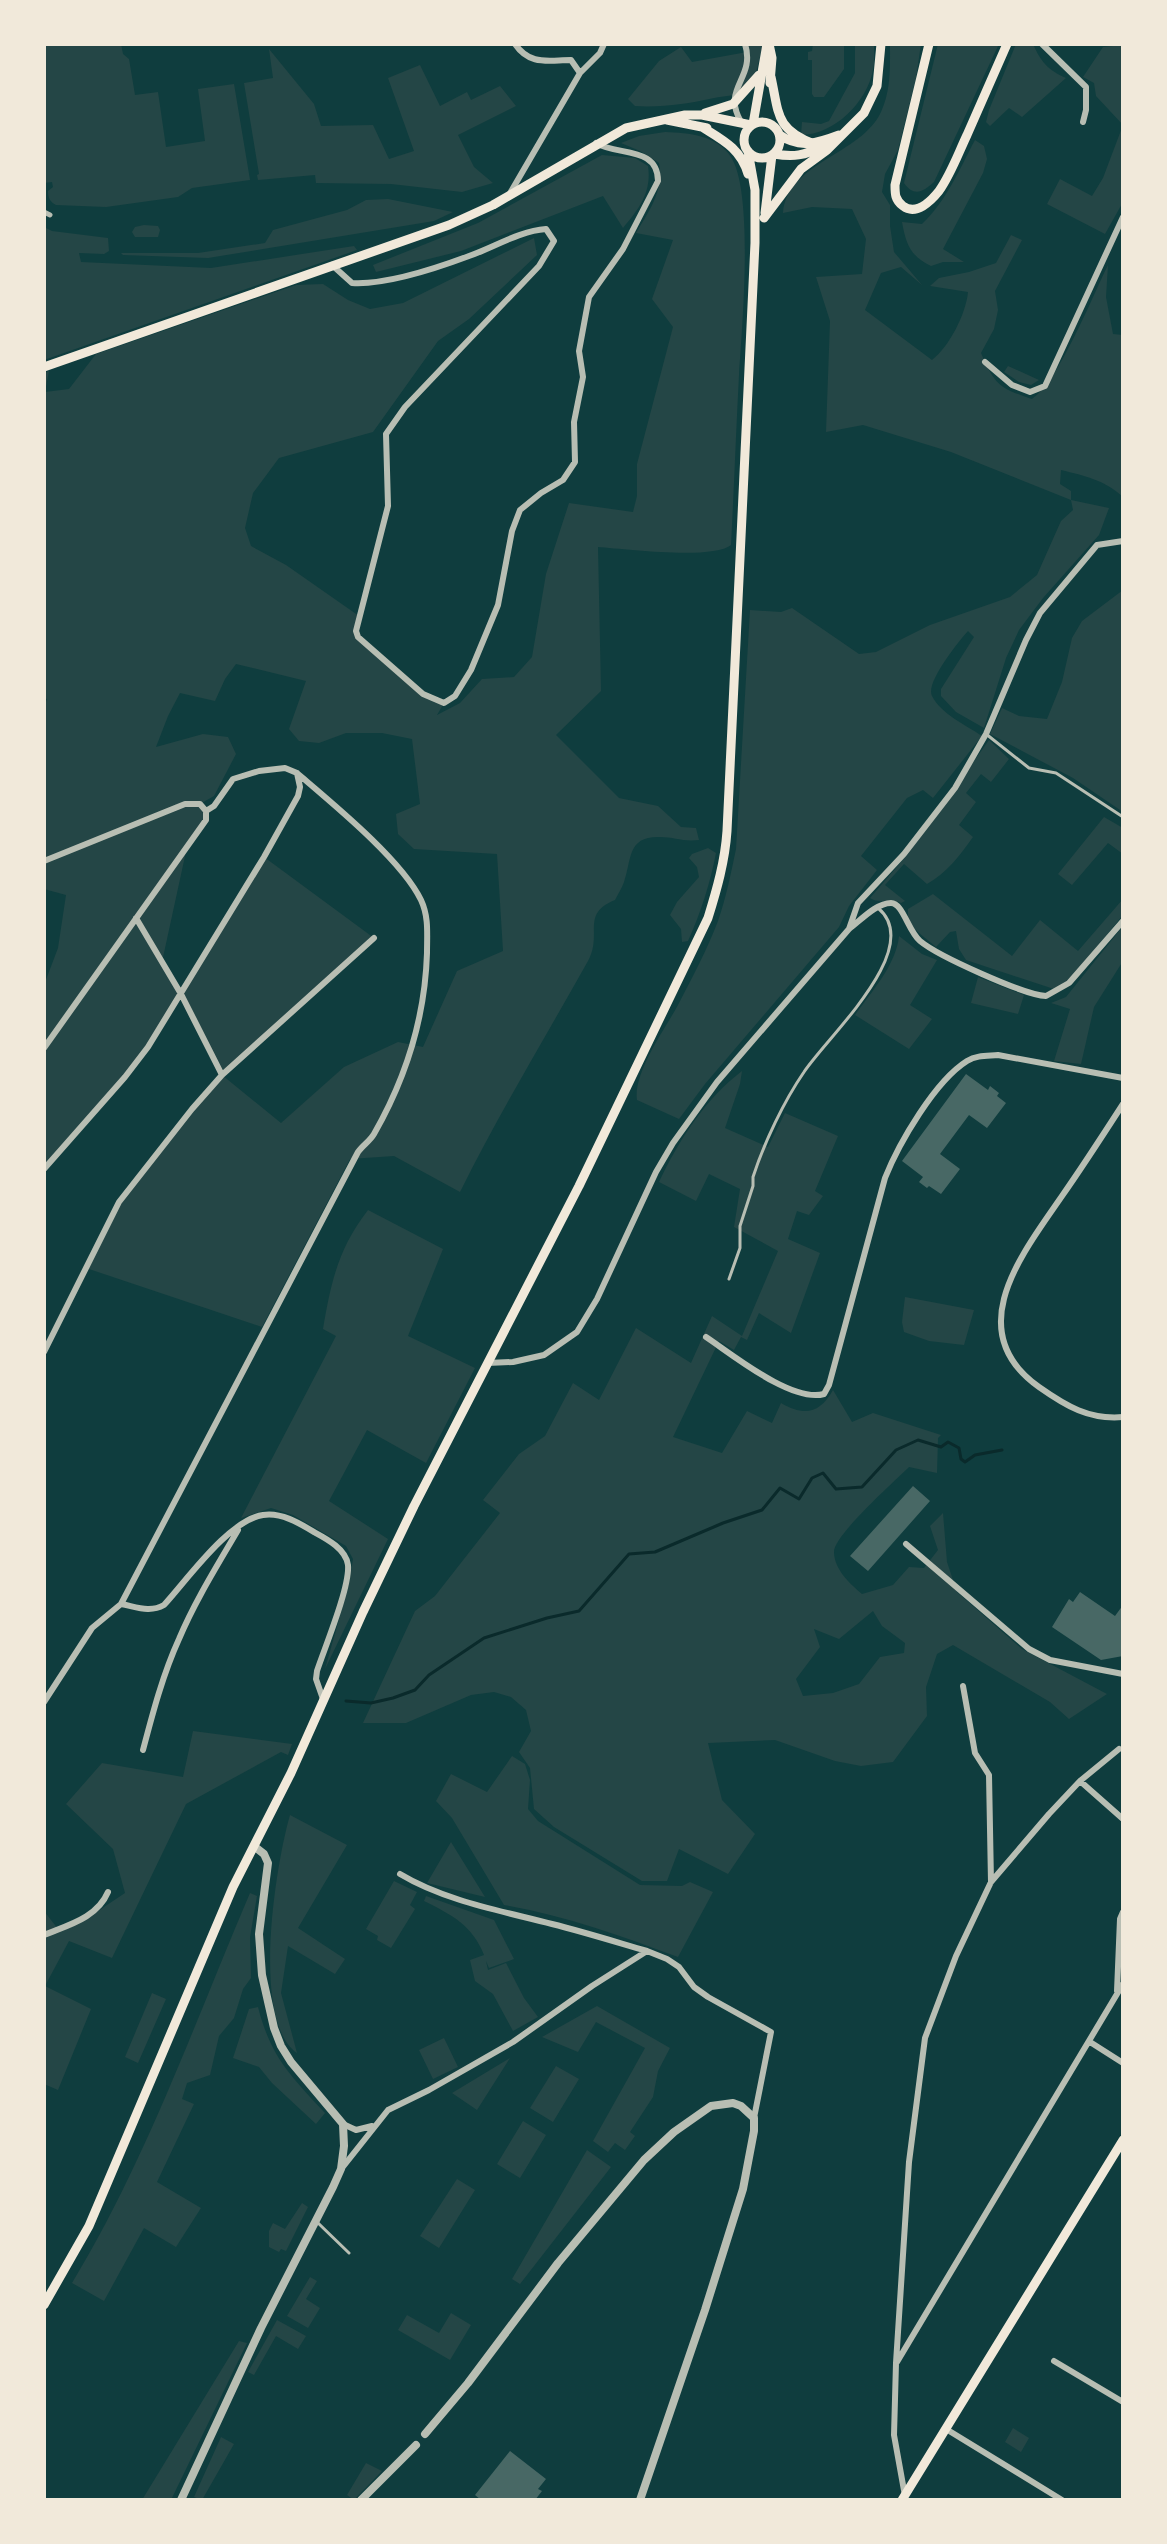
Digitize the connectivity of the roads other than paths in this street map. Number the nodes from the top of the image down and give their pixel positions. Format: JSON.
{"nodes":[{"id":1,"x":515,"y":44,"type":"edge"},
{"id":2,"x":604,"y":44,"type":"edge"},
{"id":3,"x":745,"y":44,"type":"edge"},
{"id":4,"x":768,"y":44,"type":"edge"},
{"id":5,"x":881,"y":44,"type":"edge"},
{"id":6,"x":929,"y":44,"type":"edge"},
{"id":7,"x":1007,"y":44,"type":"edge"},
{"id":8,"x":1042,"y":44,"type":"edge"},
{"id":9,"x":580,"y":73,"type":"junction"},
{"id":10,"x":766,"y":73,"type":"junction"},
{"id":11,"x":733,"y":104,"type":"junction"},
{"id":12,"x":702,"y":115,"type":"junction"},
{"id":13,"x":663,"y":119,"type":"junction"},
{"id":14,"x":1083,"y":122,"type":"dead end"},
{"id":15,"x":748,"y":124,"type":"junction"},
{"id":16,"x":702,"y":127,"type":"junction"},
{"id":17,"x":777,"y":130,"type":"junction"},
{"id":18,"x":842,"y":134,"type":"junction"},
{"id":19,"x":596,"y":143,"type":"junction"},
{"id":20,"x":814,"y":144,"type":"junction"},
{"id":21,"x":746,"y":148,"type":"junction"},
{"id":22,"x":773,"y":154,"type":"junction"},
{"id":23,"x":509,"y":195,"type":"junction"},
{"id":24,"x":1123,"y":217,"type":"edge"},
{"id":25,"x":764,"y":218,"type":"junction"},
{"id":26,"x":755,"y":226,"type":"junction"},
{"id":27,"x":755,"y":243,"type":"junction"},
{"id":28,"x":332,"y":265,"type":"junction"},
{"id":29,"x":985,"y":362,"type":"dead end"},
{"id":30,"x":44,"y":367,"type":"edge"},
{"id":31,"x":1123,"y":541,"type":"edge"},
{"id":32,"x":986,"y":734,"type":"junction"},
{"id":33,"x":297,"y":773,"type":"junction"},
{"id":34,"x":206,"y":811,"type":"junction"},
{"id":35,"x":1123,"y":817,"type":"edge"},
{"id":36,"x":44,"y":861,"type":"edge"},
{"id":37,"x":877,"y":907,"type":"junction"},
{"id":38,"x":136,"y":918,"type":"junction"},
{"id":39,"x":1123,"y":921,"type":"edge"},
{"id":40,"x":849,"y":929,"type":"junction"},
{"id":41,"x":374,"y":938,"type":"dead end"},
{"id":42,"x":181,"y":994,"type":"junction"},
{"id":43,"x":44,"y":1048,"type":"edge"},
{"id":44,"x":222,"y":1075,"type":"junction"},
{"id":45,"x":1123,"y":1078,"type":"edge"},
{"id":46,"x":1123,"y":1104,"type":"edge"},
{"id":47,"x":44,"y":1169,"type":"edge"},
{"id":48,"x":729,"y":1279,"type":"dead end"},
{"id":49,"x":706,"y":1337,"type":"dead end"},
{"id":50,"x":44,"y":1352,"type":"edge"},
{"id":51,"x":487,"y":1363,"type":"junction"},
{"id":52,"x":1123,"y":1417,"type":"edge"},
{"id":53,"x":242,"y":1524,"type":"junction"},
{"id":54,"x":906,"y":1544,"type":"dead end"},
{"id":55,"x":121,"y":1604,"type":"junction"},
{"id":56,"x":1123,"y":1674,"type":"edge"},
{"id":57,"x":963,"y":1686,"type":"dead end"},
{"id":58,"x":323,"y":1699,"type":"junction"},
{"id":59,"x":44,"y":1702,"type":"edge"},
{"id":60,"x":1119,"y":1749,"type":"dead end"},
{"id":61,"x":143,"y":1750,"type":"dead end"},
{"id":62,"x":1080,"y":1781,"type":"junction"},
{"id":63,"x":1123,"y":1819,"type":"edge"},
{"id":64,"x":255,"y":1847,"type":"junction"},
{"id":65,"x":400,"y":1874,"type":"dead end"},
{"id":66,"x":991,"y":1882,"type":"junction"},
{"id":67,"x":108,"y":1892,"type":"dead end"},
{"id":68,"x":1123,"y":1912,"type":"edge"},
{"id":69,"x":44,"y":1935,"type":"edge"},
{"id":70,"x":647,"y":1951,"type":"junction"},
{"id":71,"x":1123,"y":1984,"type":"edge"},
{"id":72,"x":1117,"y":1993,"type":"junction"},
{"id":73,"x":1090,"y":2042,"type":"junction"},
{"id":74,"x":1123,"y":2063,"type":"edge"},
{"id":75,"x":754,"y":2118,"type":"junction"},
{"id":76,"x":343,"y":2124,"type":"junction"},
{"id":77,"x":375,"y":2124,"type":"junction"},
{"id":78,"x":1123,"y":2140,"type":"edge"},
{"id":79,"x":341,"y":2169,"type":"junction"},
{"id":80,"x":317,"y":2222,"type":"junction"},
{"id":81,"x":349,"y":2253,"type":"dead end"},
{"id":82,"x":44,"y":2305,"type":"edge"},
{"id":83,"x":1054,"y":2361,"type":"dead end"},
{"id":84,"x":896,"y":2363,"type":"junction"},
{"id":85,"x":1123,"y":2402,"type":"edge"},
{"id":86,"x":946,"y":2429,"type":"junction"},
{"id":87,"x":425,"y":2434,"type":"dead end"},
{"id":88,"x":416,"y":2445,"type":"dead end"},
{"id":89,"x":366,"y":2498,"type":"edge"},
{"id":90,"x":903,"y":2498,"type":"edge"},
{"id":91,"x":181,"y":2500,"type":"edge"},
{"id":92,"x":640,"y":2500,"type":"edge"},
{"id":93,"x":1062,"y":2500,"type":"edge"}],
"edges":[{"from":1,"to":9,"type":"street"},
{"from":2,"to":9,"type":"street"},
{"from":3,"to":11,"type":"street"},
{"from":4,"to":10,"type":"main road"},
{"from":5,"to":18,"type":"main road"},
{"from":6,"to":7,"type":"main road"},
{"from":8,"to":14,"type":"street"},
{"from":9,"to":23,"type":"street"},
{"from":10,"to":11,"type":"main road"},
{"from":10,"to":15,"type":"main road"},
{"from":10,"to":17,"type":"main road"},
{"from":10,"to":20,"type":"main road"},
{"from":11,"to":12,"type":"main road"},
{"from":11,"to":15,"type":"street"},
{"from":12,"to":13,"type":"main road"},
{"from":12,"to":15,"type":"main road"},
{"from":13,"to":16,"type":"main road"},
{"from":13,"to":19,"type":"main road"},
{"from":15,"to":17,"type":"main road"},
{"from":15,"to":21,"type":"main road"},
{"from":16,"to":21,"type":"main road"},
{"from":16,"to":26,"type":"main road"},
{"from":17,"to":20,"type":"main road"},
{"from":17,"to":22,"type":"main road"},
{"from":18,"to":20,"type":"main road"},
{"from":18,"to":22,"type":"main road"},
{"from":18,"to":25,"type":"main road"},
{"from":19,"to":23,"type":"main road"},
{"from":19,"to":28,"type":"street"},
{"from":21,"to":22,"type":"main road"},
{"from":21,"to":26,"type":"main road"},
{"from":22,"to":25,"type":"main road"},
{"from":23,"to":28,"type":"main road"},
{"from":24,"to":29,"type":"street"},
{"from":25,"to":27,"type":"main road"},
{"from":26,"to":27,"type":"main road"},
{"from":27,"to":51,"type":"main road"},
{"from":28,"to":30,"type":"main road"},
{"from":31,"to":32,"type":"street"},
{"from":32,"to":35,"type":"lane"},
{"from":32,"to":40,"type":"street"},
{"from":33,"to":34,"type":"street"},
{"from":33,"to":42,"type":"street"},
{"from":33,"to":55,"type":"street"},
{"from":34,"to":36,"type":"street"},
{"from":34,"to":38,"type":"street"},
{"from":37,"to":39,"type":"street"},
{"from":37,"to":40,"type":"street"},
{"from":37,"to":48,"type":"lane"},
{"from":38,"to":42,"type":"street"},
{"from":38,"to":43,"type":"street"},
{"from":40,"to":51,"type":"street"},
{"from":41,"to":44,"type":"street"},
{"from":42,"to":44,"type":"street"},
{"from":42,"to":47,"type":"street"},
{"from":44,"to":50,"type":"street"},
{"from":45,"to":49,"type":"street"},
{"from":46,"to":52,"type":"street"},
{"from":51,"to":58,"type":"main road"},
{"from":53,"to":55,"type":"street"},
{"from":53,"to":58,"type":"street"},
{"from":53,"to":61,"type":"street"},
{"from":54,"to":56,"type":"street"},
{"from":55,"to":59,"type":"street"},
{"from":57,"to":66,"type":"street"},
{"from":58,"to":64,"type":"main road"},
{"from":60,"to":62,"type":"street"},
{"from":62,"to":63,"type":"street"},
{"from":62,"to":66,"type":"street"},
{"from":64,"to":76,"type":"street"},
{"from":64,"to":82,"type":"main road"},
{"from":65,"to":70,"type":"street"},
{"from":66,"to":84,"type":"street"},
{"from":67,"to":69,"type":"street"},
{"from":68,"to":72,"type":"street"},
{"from":70,"to":75,"type":"street"},
{"from":70,"to":77,"type":"street"},
{"from":71,"to":72,"type":"street"},
{"from":72,"to":73,"type":"street"},
{"from":73,"to":74,"type":"street"},
{"from":73,"to":84,"type":"street"},
{"from":75,"to":87,"type":"street"},
{"from":75,"to":92,"type":"street"},
{"from":76,"to":77,"type":"street"},
{"from":76,"to":79,"type":"street"},
{"from":77,"to":79,"type":"street"},
{"from":78,"to":86,"type":"main road"},
{"from":79,"to":80,"type":"street"},
{"from":80,"to":81,"type":"lane"},
{"from":80,"to":91,"type":"street"},
{"from":83,"to":85,"type":"street"},
{"from":84,"to":90,"type":"street"},
{"from":86,"to":90,"type":"main road"},
{"from":86,"to":93,"type":"street"},
{"from":88,"to":89,"type":"street"}]}
